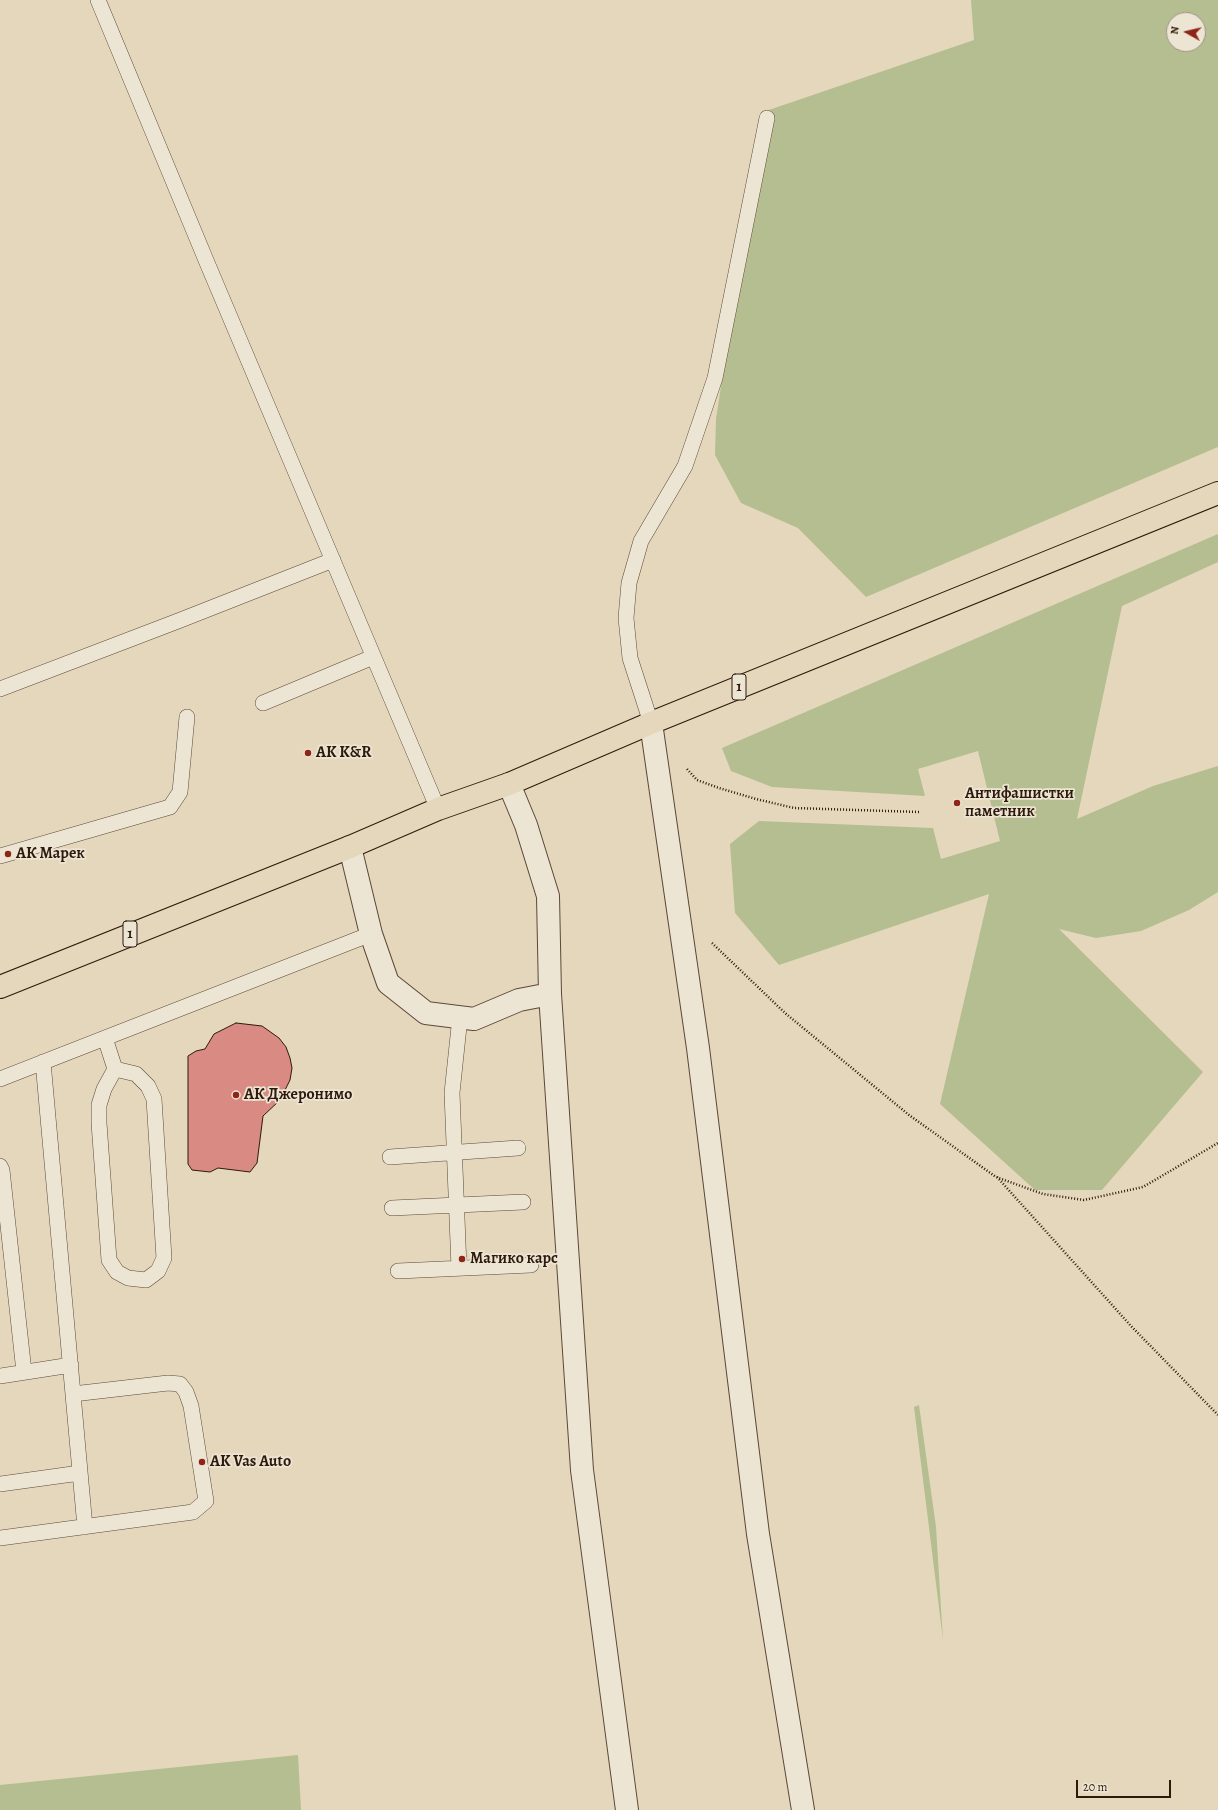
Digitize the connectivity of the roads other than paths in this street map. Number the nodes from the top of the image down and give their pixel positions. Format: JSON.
{"nodes":[{"id":1,"x":98,"y":0,"type":"edge"},
{"id":2,"x":767,"y":118,"type":"dead end"},
{"id":3,"x":1218,"y":493,"type":"edge"},
{"id":4,"x":333,"y":560,"type":"junction"},
{"id":5,"x":373,"y":657,"type":"junction"},
{"id":6,"x":0,"y":689,"type":"edge"},
{"id":7,"x":263,"y":703,"type":"dead end"},
{"id":8,"x":188,"y":717,"type":"dead end"},
{"id":9,"x":651,"y":723,"type":"junction"},
{"id":10,"x":509,"y":784,"type":"junction"},
{"id":11,"x":438,"y":809,"type":"junction"},
{"id":12,"x":350,"y":847,"type":"junction"},
{"id":13,"x":0,"y":856,"type":"edge"},
{"id":14,"x":371,"y":934,"type":"junction"},
{"id":15,"x":0,"y":987,"type":"edge"},
{"id":16,"x":550,"y":994,"type":"junction"},
{"id":17,"x":460,"y":1017,"type":"junction"},
{"id":18,"x":105,"y":1038,"type":"junction"},
{"id":19,"x":43,"y":1062,"type":"junction"},
{"id":20,"x":115,"y":1069,"type":"junction"},
{"id":21,"x":0,"y":1079,"type":"edge"},
{"id":22,"x":518,"y":1148,"type":"dead end"},
{"id":23,"x":454,"y":1152,"type":"junction"},
{"id":24,"x":390,"y":1157,"type":"dead end"},
{"id":25,"x":0,"y":1166,"type":"edge"},
{"id":26,"x":523,"y":1202,"type":"dead end"},
{"id":27,"x":456,"y":1204,"type":"junction"},
{"id":28,"x":392,"y":1208,"type":"dead end"},
{"id":29,"x":531,"y":1265,"type":"dead end"},
{"id":30,"x":459,"y":1268,"type":"junction"},
{"id":31,"x":398,"y":1271,"type":"dead end"},
{"id":32,"x":71,"y":1365,"type":"junction"},
{"id":33,"x":24,"y":1372,"type":"junction"},
{"id":34,"x":0,"y":1376,"type":"edge"},
{"id":35,"x":73,"y":1394,"type":"junction"},
{"id":36,"x":80,"y":1473,"type":"junction"},
{"id":37,"x":0,"y":1484,"type":"edge"},
{"id":38,"x":85,"y":1527,"type":"junction"},
{"id":39,"x":0,"y":1538,"type":"edge"},
{"id":40,"x":627,"y":1810,"type":"edge"},
{"id":41,"x":803,"y":1810,"type":"edge"}],
"edges":[{"from":1,"to":4,"type":"lane"},
{"from":2,"to":9,"type":"lane"},
{"from":3,"to":9,"type":"main road","number":"1"},
{"from":4,"to":5,"type":"lane"},
{"from":4,"to":6,"type":"lane"},
{"from":5,"to":7,"type":"lane"},
{"from":5,"to":11,"type":"lane"},
{"from":8,"to":13,"type":"lane"},
{"from":9,"to":10,"type":"main road","number":"1"},
{"from":9,"to":41,"type":"street"},
{"from":10,"to":11,"type":"main road","number":"1"},
{"from":10,"to":16,"type":"street"},
{"from":11,"to":12,"type":"main road","number":"1"},
{"from":12,"to":14,"type":"street"},
{"from":12,"to":15,"type":"main road","number":"1"},
{"from":14,"to":17,"type":"street"},
{"from":14,"to":18,"type":"lane"},
{"from":16,"to":17,"type":"street"},
{"from":16,"to":40,"type":"street"},
{"from":17,"to":23,"type":"lane"},
{"from":18,"to":19,"type":"lane"},
{"from":18,"to":20,"type":"lane"},
{"from":19,"to":21,"type":"lane"},
{"from":19,"to":32,"type":"lane"},
{"from":20,"to":20,"type":"lane"},
{"from":22,"to":23,"type":"lane"},
{"from":23,"to":24,"type":"lane"},
{"from":23,"to":27,"type":"lane"},
{"from":25,"to":33,"type":"lane"},
{"from":26,"to":27,"type":"lane"},
{"from":27,"to":28,"type":"lane"},
{"from":27,"to":30,"type":"lane"},
{"from":29,"to":30,"type":"lane"},
{"from":30,"to":31,"type":"lane"},
{"from":32,"to":33,"type":"lane"},
{"from":32,"to":35,"type":"lane"},
{"from":33,"to":34,"type":"lane"},
{"from":35,"to":36,"type":"lane"},
{"from":35,"to":38,"type":"lane"},
{"from":36,"to":37,"type":"lane"},
{"from":36,"to":38,"type":"lane"},
{"from":38,"to":39,"type":"lane"}]}
